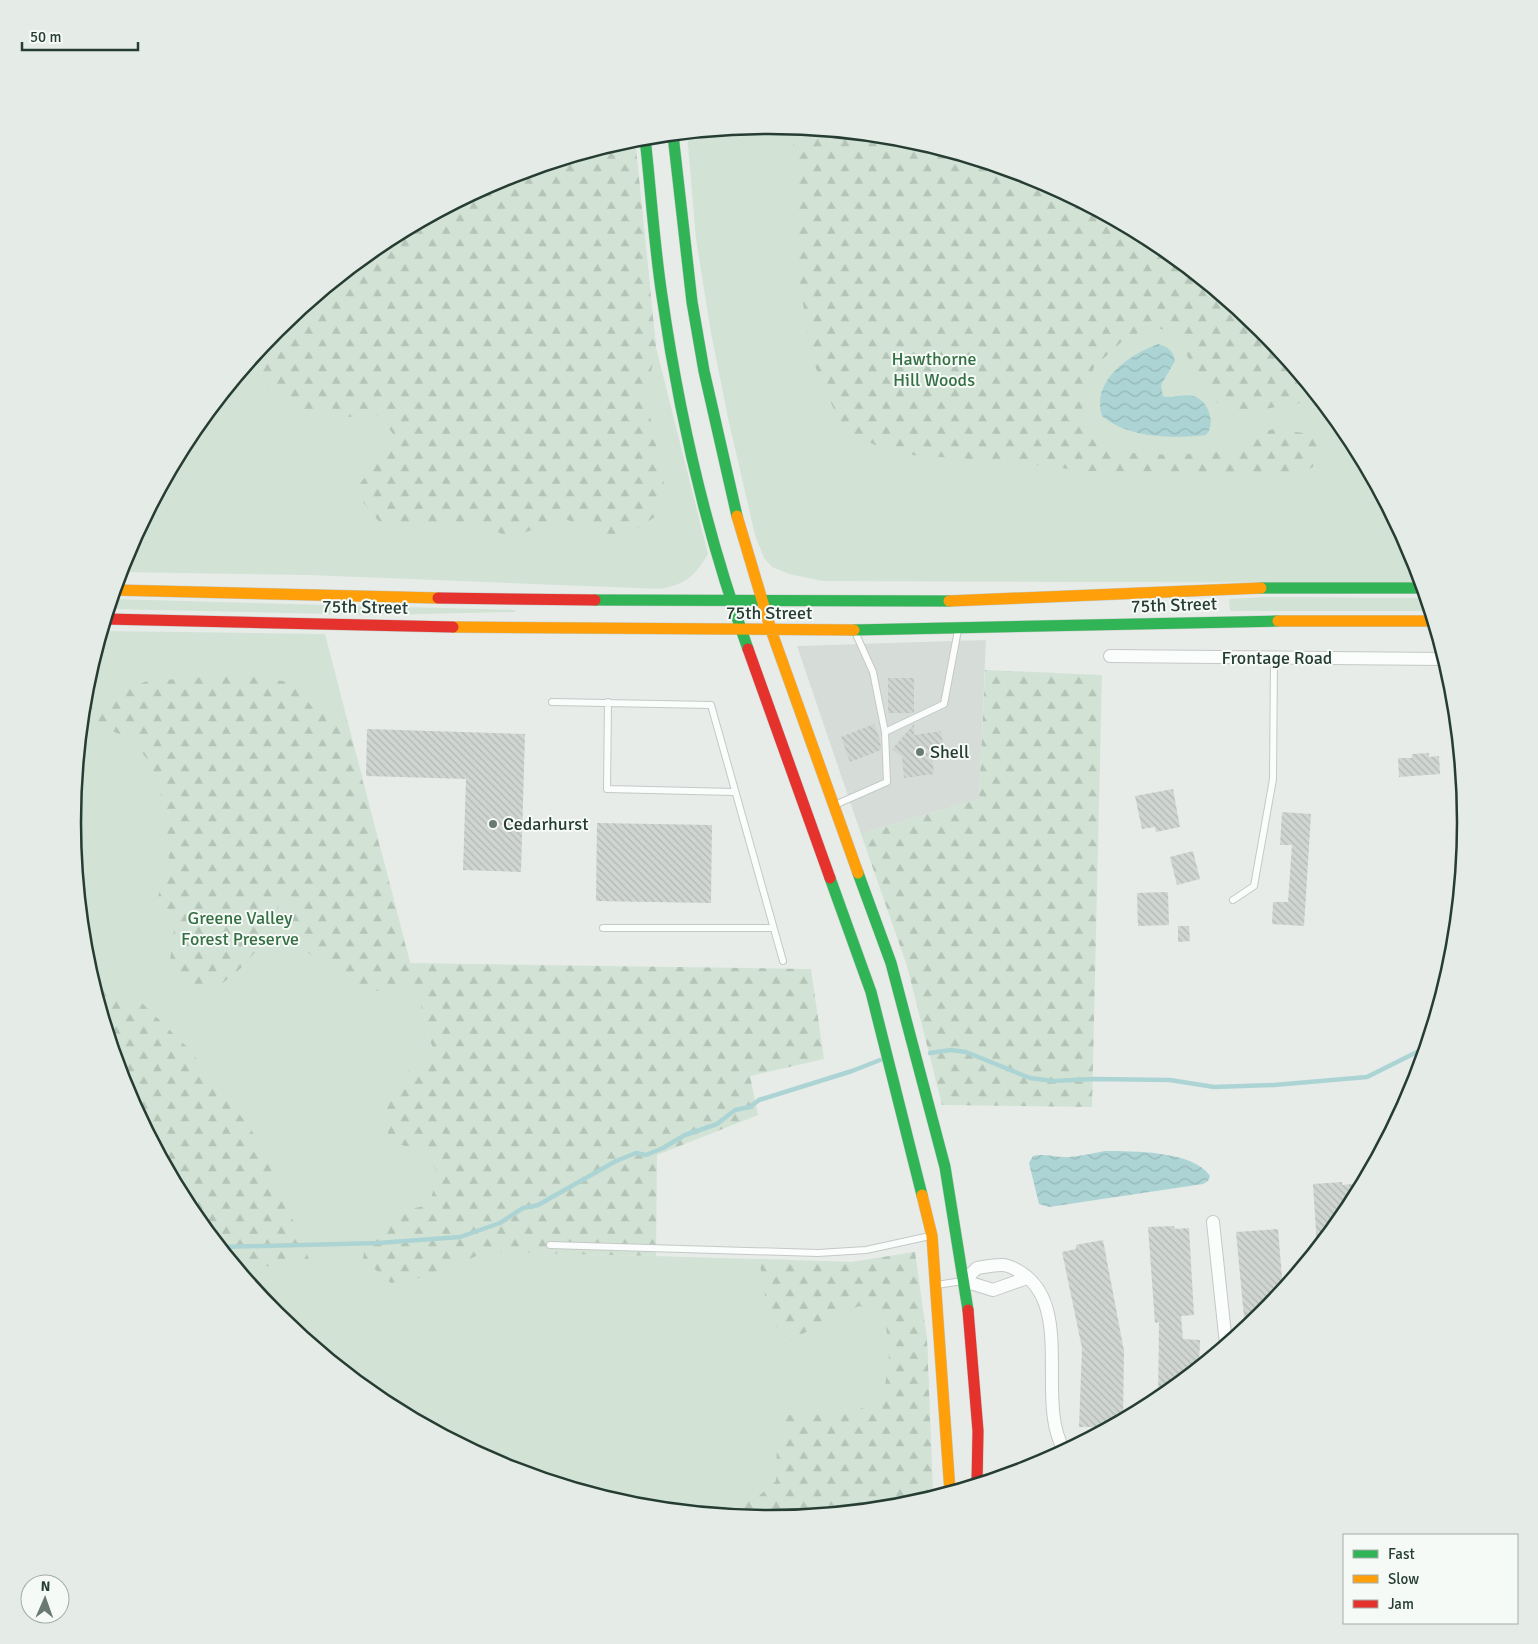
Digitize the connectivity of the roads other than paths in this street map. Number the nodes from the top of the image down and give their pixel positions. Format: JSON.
{"nodes":[{"id":1,"x":674,"y":141,"type":"edge"},
{"id":2,"x":646,"y":145,"type":"edge"},
{"id":3,"x":1415,"y":588,"type":"edge"},
{"id":4,"x":122,"y":590,"type":"edge"},
{"id":5,"x":762,"y":601,"type":"junction"},
{"id":6,"x":732,"y":602,"type":"junction"},
{"id":7,"x":113,"y":619,"type":"edge"},
{"id":8,"x":1426,"y":621,"type":"edge"},
{"id":9,"x":741,"y":630,"type":"junction"},
{"id":10,"x":771,"y":630,"type":"junction"},
{"id":11,"x":854,"y":630,"type":"junction"},
{"id":12,"x":958,"y":630,"type":"junction"},
{"id":13,"x":1110,"y":656,"type":"dead end"},
{"id":14,"x":1274,"y":658,"type":"junction"},
{"id":15,"x":1437,"y":659,"type":"edge"},
{"id":16,"x":552,"y":702,"type":"dead end"},
{"id":17,"x":608,"y":702,"type":"junction"},
{"id":18,"x":886,"y":732,"type":"junction"},
{"id":19,"x":734,"y":792,"type":"junction"},
{"id":20,"x":834,"y":806,"type":"junction"},
{"id":21,"x":1233,"y":900,"type":"dead end"},
{"id":22,"x":603,"y":928,"type":"dead end"},
{"id":23,"x":773,"y":928,"type":"junction"},
{"id":24,"x":782,"y":961,"type":"dead end"},
{"id":25,"x":1213,"y":1222,"type":"dead end"},
{"id":26,"x":932,"y":1236,"type":"junction"},
{"id":27,"x":550,"y":1245,"type":"dead end"},
{"id":28,"x":1026,"y":1278,"type":"junction"},
{"id":29,"x":964,"y":1281,"type":"junction"},
{"id":30,"x":936,"y":1285,"type":"junction"},
{"id":31,"x":1225,"y":1336,"type":"edge"},
{"id":32,"x":1061,"y":1444,"type":"edge"},
{"id":33,"x":978,"y":1477,"type":"edge"},
{"id":34,"x":950,"y":1485,"type":"edge"}],
"edges":[{"from":1,"to":5,"type":"main road"},
{"from":2,"to":6,"type":"main road"},
{"from":3,"to":5,"type":"main road","name":"75th Street"},
{"from":4,"to":6,"type":"main road","name":"75th Street"},
{"from":5,"to":6,"type":"main road","name":"75th Street"},
{"from":5,"to":10,"type":"main road"},
{"from":6,"to":9,"type":"main road"},
{"from":7,"to":9,"type":"main road","name":"75th Street"},
{"from":8,"to":12,"type":"main road","name":"75th Street"},
{"from":9,"to":10,"type":"main road","name":"75th Street"},
{"from":9,"to":26,"type":"main road"},
{"from":10,"to":11,"type":"main road","name":"75th Street"},
{"from":10,"to":20,"type":"main road"},
{"from":11,"to":12,"type":"main road","name":"75th Street"},
{"from":11,"to":18,"type":"lane"},
{"from":12,"to":18,"type":"lane"},
{"from":13,"to":14,"type":"street","name":"Frontage Road"},
{"from":14,"to":15,"type":"street","name":"Frontage Road"},
{"from":14,"to":21,"type":"lane"},
{"from":16,"to":17,"type":"lane"},
{"from":17,"to":19,"type":"lane"},
{"from":17,"to":19,"type":"lane"},
{"from":18,"to":20,"type":"lane"},
{"from":19,"to":23,"type":"lane"},
{"from":20,"to":29,"type":"main road"},
{"from":22,"to":23,"type":"lane"},
{"from":23,"to":24,"type":"lane"},
{"from":25,"to":31,"type":"street"},
{"from":26,"to":27,"type":"lane"},
{"from":26,"to":30,"type":"main road"},
{"from":28,"to":29,"type":"street"},
{"from":28,"to":29,"type":"street"},
{"from":28,"to":32,"type":"street"},
{"from":29,"to":30,"type":"lane"},
{"from":29,"to":33,"type":"main road"},
{"from":30,"to":34,"type":"main road"}]}
